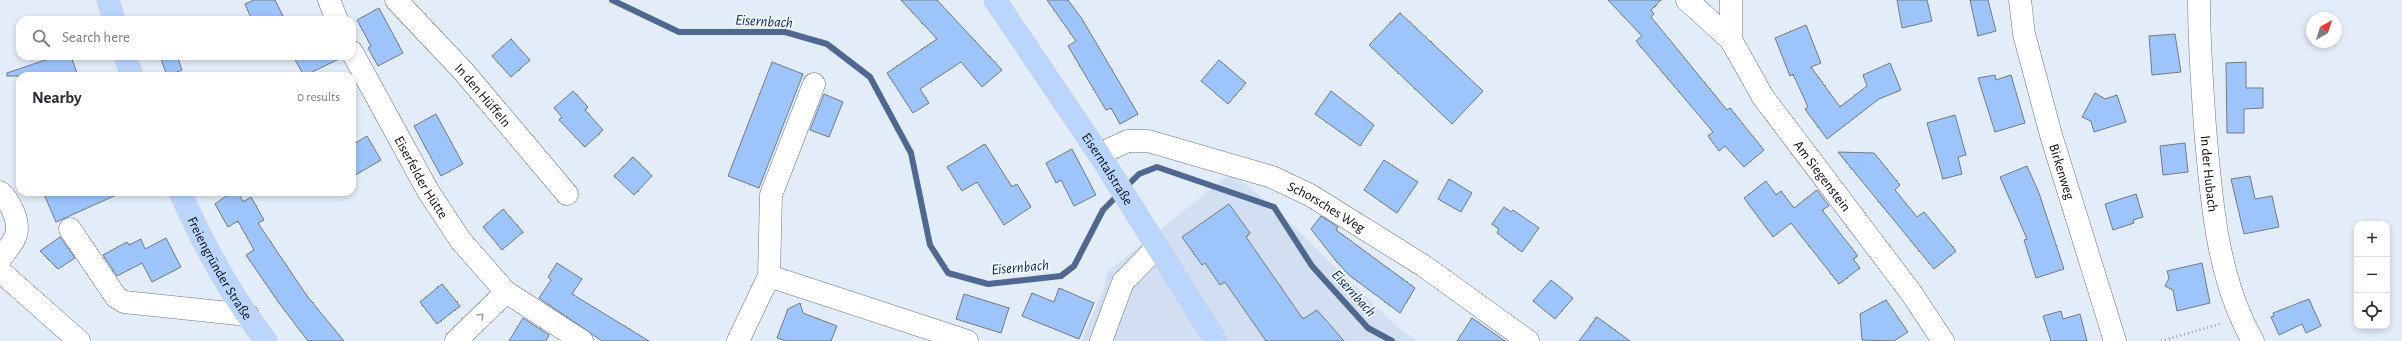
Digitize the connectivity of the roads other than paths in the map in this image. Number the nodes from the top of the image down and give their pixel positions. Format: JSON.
{"nodes":[{"id":1,"x":108,"y":0,"type":"edge"},
{"id":2,"x":329,"y":0,"type":"edge"},
{"id":3,"x":396,"y":0,"type":"edge"},
{"id":4,"x":995,"y":0,"type":"edge"},
{"id":5,"x":1687,"y":0,"type":"edge"},
{"id":6,"x":1731,"y":0,"type":"edge"},
{"id":7,"x":2020,"y":0,"type":"edge"},
{"id":8,"x":2199,"y":0,"type":"edge"},
{"id":9,"x":113,"y":16,"type":"edge"},
{"id":10,"x":335,"y":16,"type":"edge"},
{"id":11,"x":1731,"y":40,"type":"junction"},
{"id":12,"x":356,"y":59,"type":"edge"},
{"id":13,"x":126,"y":60,"type":"edge"},
{"id":14,"x":131,"y":72,"type":"edge"},
{"id":15,"x":814,"y":84,"type":"dead end"},
{"id":16,"x":1099,"y":154,"type":"junction"},
{"id":17,"x":0,"y":192,"type":"edge"},
{"id":18,"x":567,"y":194,"type":"dead end"},
{"id":19,"x":182,"y":196,"type":"edge"},
{"id":20,"x":70,"y":229,"type":"dead end"},
{"id":21,"x":1157,"y":247,"type":"junction"},
{"id":22,"x":0,"y":259,"type":"edge"},
{"id":23,"x":0,"y":271,"type":"edge"},
{"id":24,"x":769,"y":276,"type":"junction"},
{"id":25,"x":506,"y":292,"type":"junction"},
{"id":26,"x":248,"y":315,"type":"junction"},
{"id":27,"x":79,"y":341,"type":"edge"},
{"id":28,"x":266,"y":341,"type":"edge"},
{"id":29,"x":456,"y":341,"type":"edge"},
{"id":30,"x":582,"y":341,"type":"edge"},
{"id":31,"x":738,"y":341,"type":"edge"},
{"id":32,"x":967,"y":341,"type":"edge"},
{"id":33,"x":1101,"y":341,"type":"edge"},
{"id":34,"x":1216,"y":341,"type":"edge"},
{"id":35,"x":1528,"y":341,"type":"edge"},
{"id":36,"x":1943,"y":341,"type":"edge"},
{"id":37,"x":2115,"y":341,"type":"edge"},
{"id":38,"x":2253,"y":341,"type":"edge"}],
"edges":[{"from":1,"to":9,"type":"main road"},
{"from":2,"to":10,"type":"street"},
{"from":3,"to":18,"type":"street","name":"In den Hüffeln"},
{"from":4,"to":16,"type":"main road","name":"Eiserntalstraße"},
{"from":5,"to":11,"type":"street"},
{"from":6,"to":11,"type":"street","name":"Am Siegenstein"},
{"from":7,"to":37,"type":"street","name":"Birkenweg"},
{"from":8,"to":38,"type":"street","name":"In der Hubach"},
{"from":11,"to":36,"type":"street","name":"Am Siegenstein"},
{"from":12,"to":25,"type":"street","name":"Eiserfelder Hütte"},
{"from":13,"to":14,"type":"main road"},
{"from":15,"to":24,"type":"street"},
{"from":16,"to":21,"type":"main road","name":"Eiserntalstraße"},
{"from":16,"to":35,"type":"street","name":"Schorsches Weg"},
{"from":17,"to":22,"type":"street"},
{"from":19,"to":26,"type":"main road","name":"Freiengründer Straße"},
{"from":20,"to":26,"type":"street"},
{"from":21,"to":33,"type":"street"},
{"from":21,"to":34,"type":"main road","name":"Eiserntalstraße"},
{"from":23,"to":27,"type":"street"},
{"from":24,"to":31,"type":"street"},
{"from":24,"to":32,"type":"street"},
{"from":29,"to":25,"type":"street","one_way":true},
{"from":25,"to":30,"type":"street","name":"Eiserfelder Hütte"},
{"from":26,"to":28,"type":"main road","name":"Freiengründer Straße"}]}
